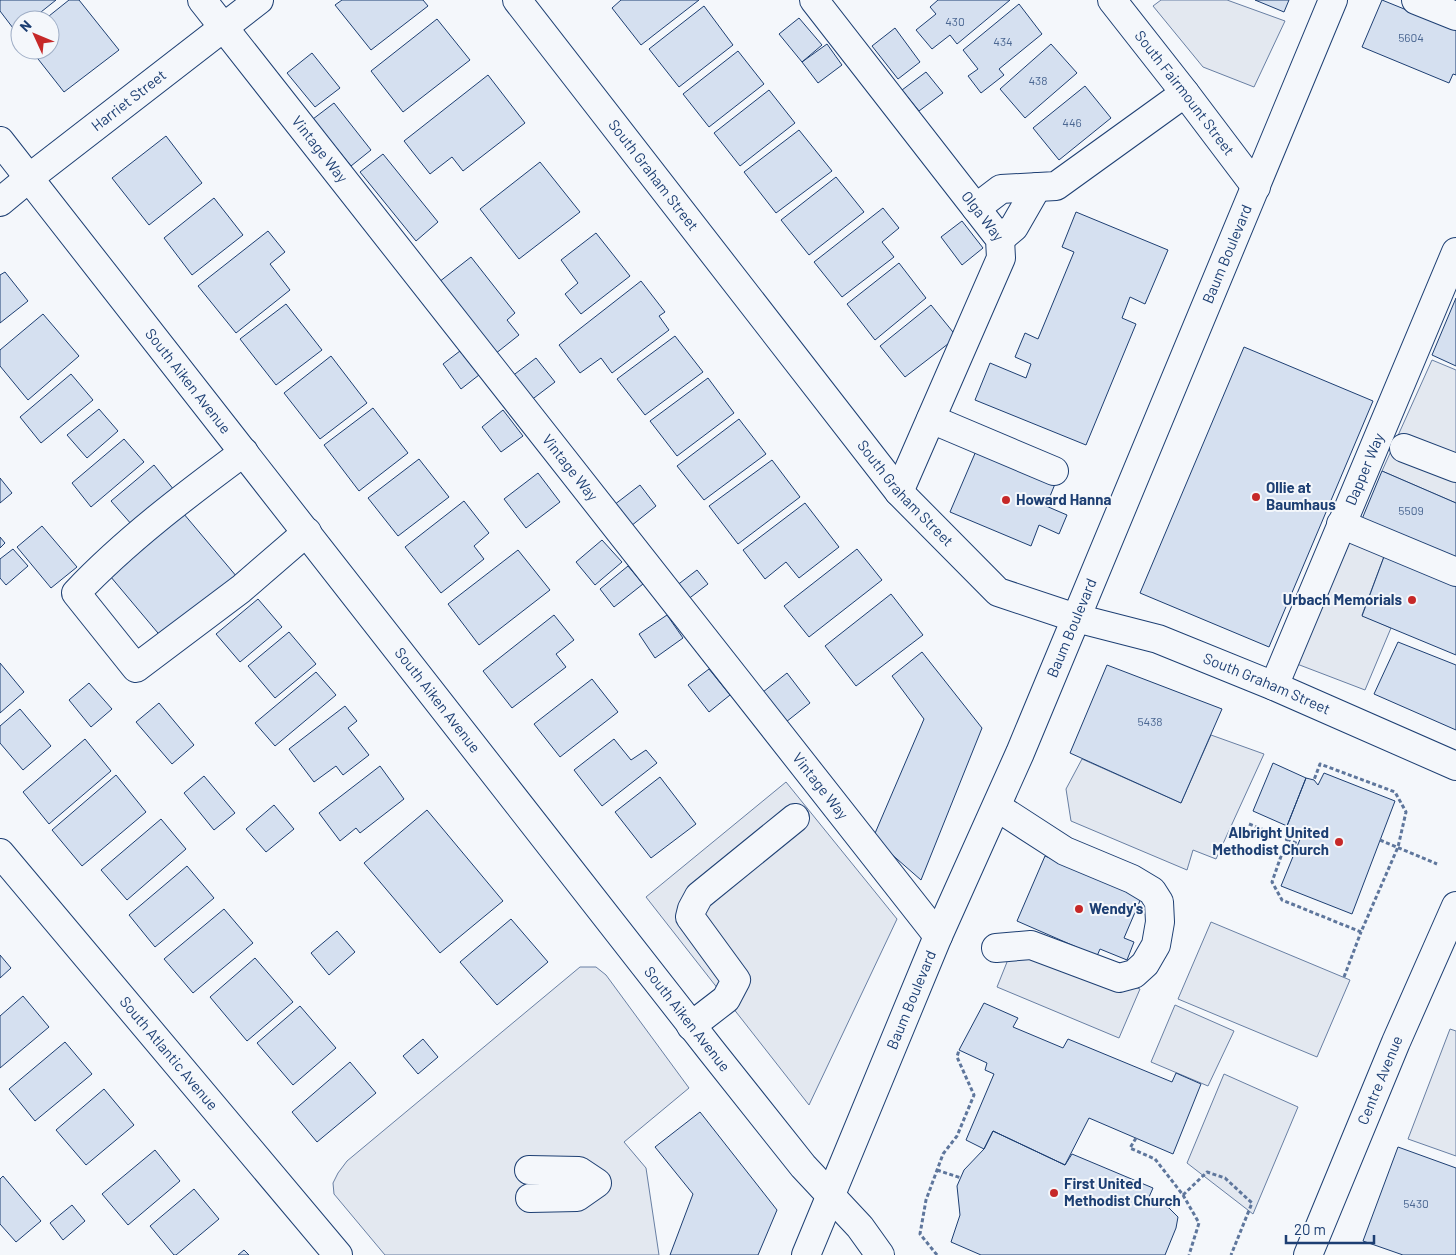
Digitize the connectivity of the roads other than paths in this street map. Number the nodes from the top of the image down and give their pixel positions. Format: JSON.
{"nodes":[{"id":1,"x":202,"y":0,"type":"edge"},
{"id":2,"x":259,"y":0,"type":"edge"},
{"id":3,"x":517,"y":0,"type":"edge"},
{"id":4,"x":814,"y":0,"type":"edge"},
{"id":5,"x":1112,"y":0,"type":"edge"},
{"id":6,"x":1333,"y":0,"type":"edge"},
{"id":7,"x":1416,"y":0,"type":"edge"},
{"id":8,"x":1456,"y":16,"type":"edge"},
{"id":9,"x":224,"y":28,"type":"junction"},
{"id":10,"x":1185,"y":93,"type":"junction"},
{"id":11,"x":0,"y":141,"type":"edge"},
{"id":12,"x":29,"y":178,"type":"junction"},
{"id":13,"x":1256,"y":186,"type":"junction"},
{"id":14,"x":1037,"y":187,"type":"junction"},
{"id":15,"x":0,"y":202,"type":"edge"},
{"id":16,"x":976,"y":208,"type":"junction"},
{"id":17,"x":1000,"y":239,"type":"junction"},
{"id":18,"x":1456,"y":252,"type":"edge"},
{"id":19,"x":931,"y":419,"type":"junction"},
{"id":20,"x":1404,"y":448,"type":"dead end"},
{"id":21,"x":244,"y":452,"type":"junction"},
{"id":22,"x":1456,"y":468,"type":"edge"},
{"id":23,"x":1054,"y":471,"type":"dead end"},
{"id":24,"x":899,"y":492,"type":"junction"},
{"id":25,"x":1341,"y":524,"type":"junction"},
{"id":26,"x":307,"y":532,"type":"junction"},
{"id":27,"x":1456,"y":572,"type":"edge"},
{"id":28,"x":1076,"y":618,"type":"junction"},
{"id":29,"x":1274,"y":686,"type":"junction"},
{"id":30,"x":1456,"y":766,"type":"edge"},
{"id":31,"x":996,"y":807,"type":"junction"},
{"id":32,"x":795,"y":818,"type":"dead end"},
{"id":33,"x":0,"y":853,"type":"edge"},
{"id":34,"x":1456,"y":906,"type":"edge"},
{"id":35,"x":938,"y":936,"type":"junction"},
{"id":36,"x":996,"y":948,"type":"dead end"},
{"id":37,"x":691,"y":1026,"type":"junction"},
{"id":38,"x":529,"y":1170,"type":"dead end"},
{"id":39,"x":831,"y":1196,"type":"junction"},
{"id":40,"x":530,"y":1198,"type":"dead end"},
{"id":41,"x":338,"y":1255,"type":"edge"},
{"id":42,"x":806,"y":1255,"type":"edge"},
{"id":43,"x":880,"y":1255,"type":"edge"},
{"id":44,"x":1308,"y":1255,"type":"edge"}],
"edges":[{"from":1,"to":9,"type":"street","name":"Vintage Way"},
{"from":2,"to":9,"type":"street","name":"Harriet Street"},
{"from":3,"to":24,"type":"street","name":"South Graham Street"},
{"from":4,"to":16,"type":"street","name":"Olga Way"},
{"from":5,"to":10,"type":"street","name":"South Fairmount Street"},
{"from":6,"to":13,"type":"street","name":"Baum Boulevard"},
{"from":7,"to":8,"type":"street"},
{"from":9,"to":12,"type":"street","name":"Harriet Street"},
{"from":9,"to":35,"type":"street","name":"Vintage Way"},
{"from":10,"to":13,"type":"street","name":"South Fairmount Street"},
{"from":10,"to":14,"type":"street"},
{"from":11,"to":12,"type":"street","name":"South Aiken Avenue"},
{"from":12,"to":15,"type":"street","name":"Harriet Street"},
{"from":12,"to":21,"type":"street","name":"South Aiken Avenue"},
{"from":13,"to":28,"type":"street","name":"Baum Boulevard"},
{"from":14,"to":16,"type":"street"},
{"from":14,"to":17,"type":"street"},
{"from":16,"to":17,"type":"street","name":"Olga Way"},
{"from":17,"to":19,"type":"street","name":"Olga Way"},
{"from":18,"to":25,"type":"street","name":"Dapper Way"},
{"from":19,"to":23,"type":"street"},
{"from":19,"to":24,"type":"street","name":"Olga Way"},
{"from":20,"to":22,"type":"street"},
{"from":21,"to":26,"type":"street","name":"South Aiken Avenue"},
{"from":21,"to":26,"type":"street"},
{"from":24,"to":28,"type":"street","name":"South Graham Street"},
{"from":25,"to":27,"type":"street"},
{"from":25,"to":29,"type":"street","name":"Dapper Way"},
{"from":26,"to":37,"type":"street","name":"South Aiken Avenue"},
{"from":28,"to":29,"type":"street","name":"South Graham Street"},
{"from":28,"to":31,"type":"street","name":"Baum Boulevard"},
{"from":29,"to":30,"type":"street","name":"South Graham Street"},
{"from":31,"to":35,"type":"street","name":"Baum Boulevard"},
{"from":31,"to":36,"type":"street"},
{"from":32,"to":37,"type":"street"},
{"from":33,"to":41,"type":"street","name":"South Atlantic Avenue"},
{"from":34,"to":44,"type":"street","name":"Centre Avenue"},
{"from":35,"to":39,"type":"street","name":"Baum Boulevard"},
{"from":37,"to":39,"type":"street","name":"South Aiken Avenue"},
{"from":38,"to":40,"type":"street"},
{"from":39,"to":42,"type":"street","name":"Baum Boulevard"},
{"from":39,"to":43,"type":"street","name":"South Aiken Avenue"}]}
